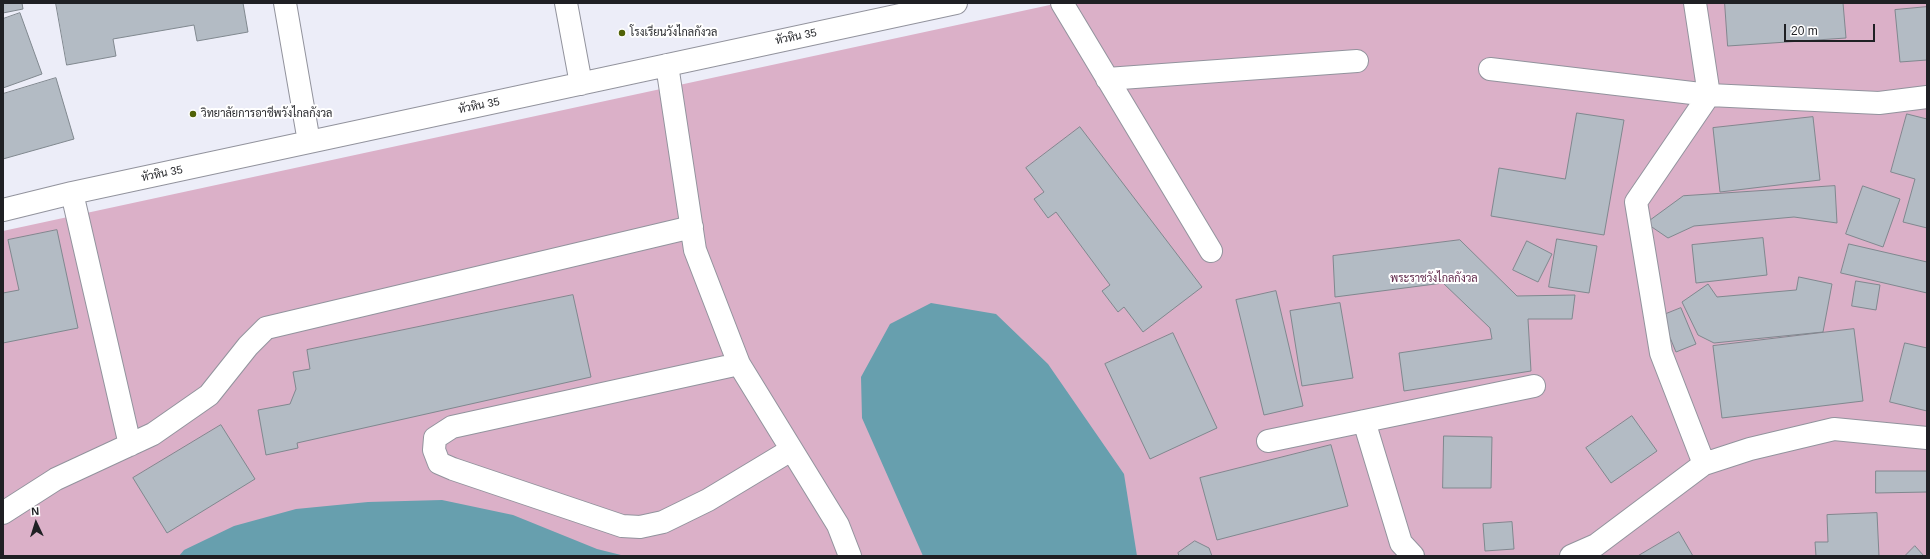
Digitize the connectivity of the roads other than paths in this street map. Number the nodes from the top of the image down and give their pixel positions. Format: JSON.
{"nodes":[{"id":1,"x":285,"y":3,"type":"edge"},
{"id":2,"x":566,"y":3,"type":"edge"},
{"id":3,"x":956,"y":3,"type":"edge"},
{"id":4,"x":1062,"y":3,"type":"edge"},
{"id":5,"x":1695,"y":3,"type":"edge"},
{"id":6,"x":890,"y":10,"type":"edge"},
{"id":7,"x":1356,"y":61,"type":"dead end"},
{"id":8,"x":666,"y":65,"type":"junction"},
{"id":9,"x":1490,"y":69,"type":"dead end"},
{"id":10,"x":1107,"y":79,"type":"junction"},
{"id":11,"x":581,"y":84,"type":"junction"},
{"id":12,"x":1709,"y":95,"type":"junction"},
{"id":13,"x":1927,"y":97,"type":"edge"},
{"id":14,"x":309,"y":142,"type":"junction"},
{"id":15,"x":72,"y":193,"type":"junction"},
{"id":16,"x":3,"y":210,"type":"edge"},
{"id":17,"x":692,"y":227,"type":"junction"},
{"id":18,"x":1211,"y":251,"type":"dead end"},
{"id":19,"x":739,"y":364,"type":"junction"},
{"id":20,"x":1534,"y":386,"type":"dead end"},
{"id":21,"x":1364,"y":421,"type":"junction"},
{"id":22,"x":1927,"y":438,"type":"edge"},
{"id":23,"x":1268,"y":441,"type":"dead end"},
{"id":24,"x":130,"y":445,"type":"junction"},
{"id":25,"x":791,"y":450,"type":"junction"},
{"id":26,"x":1704,"y":464,"type":"junction"},
{"id":27,"x":3,"y":513,"type":"edge"},
{"id":28,"x":850,"y":556,"type":"edge"},
{"id":29,"x":1413,"y":556,"type":"edge"},
{"id":30,"x":1571,"y":556,"type":"edge"}],
"edges":[{"from":1,"to":14,"type":"street"},
{"from":2,"to":11,"type":"street"},
{"from":3,"to":6,"type":"street","name":"หัวหิน 35"},
{"from":4,"to":10,"type":"street"},
{"from":5,"to":12,"type":"street"},
{"from":6,"to":8,"type":"street","name":"หัวหิน 35"},
{"from":7,"to":10,"type":"street"},
{"from":8,"to":11,"type":"street","name":"หัวหิน 35"},
{"from":8,"to":17,"type":"street"},
{"from":9,"to":12,"type":"street"},
{"from":10,"to":18,"type":"street"},
{"from":11,"to":14,"type":"street","name":"หัวหิน 35"},
{"from":12,"to":13,"type":"street"},
{"from":12,"to":26,"type":"street"},
{"from":14,"to":15,"type":"street","name":"หัวหิน 35"},
{"from":15,"to":16,"type":"street","name":"หัวหิน 35"},
{"from":15,"to":24,"type":"street"},
{"from":17,"to":19,"type":"street"},
{"from":17,"to":24,"type":"street"},
{"from":19,"to":25,"type":"street"},
{"from":19,"to":25,"type":"street"},
{"from":20,"to":21,"type":"street"},
{"from":21,"to":23,"type":"street"},
{"from":21,"to":29,"type":"street"},
{"from":22,"to":26,"type":"street"},
{"from":24,"to":27,"type":"street"},
{"from":25,"to":28,"type":"street"},
{"from":26,"to":30,"type":"street"}]}
